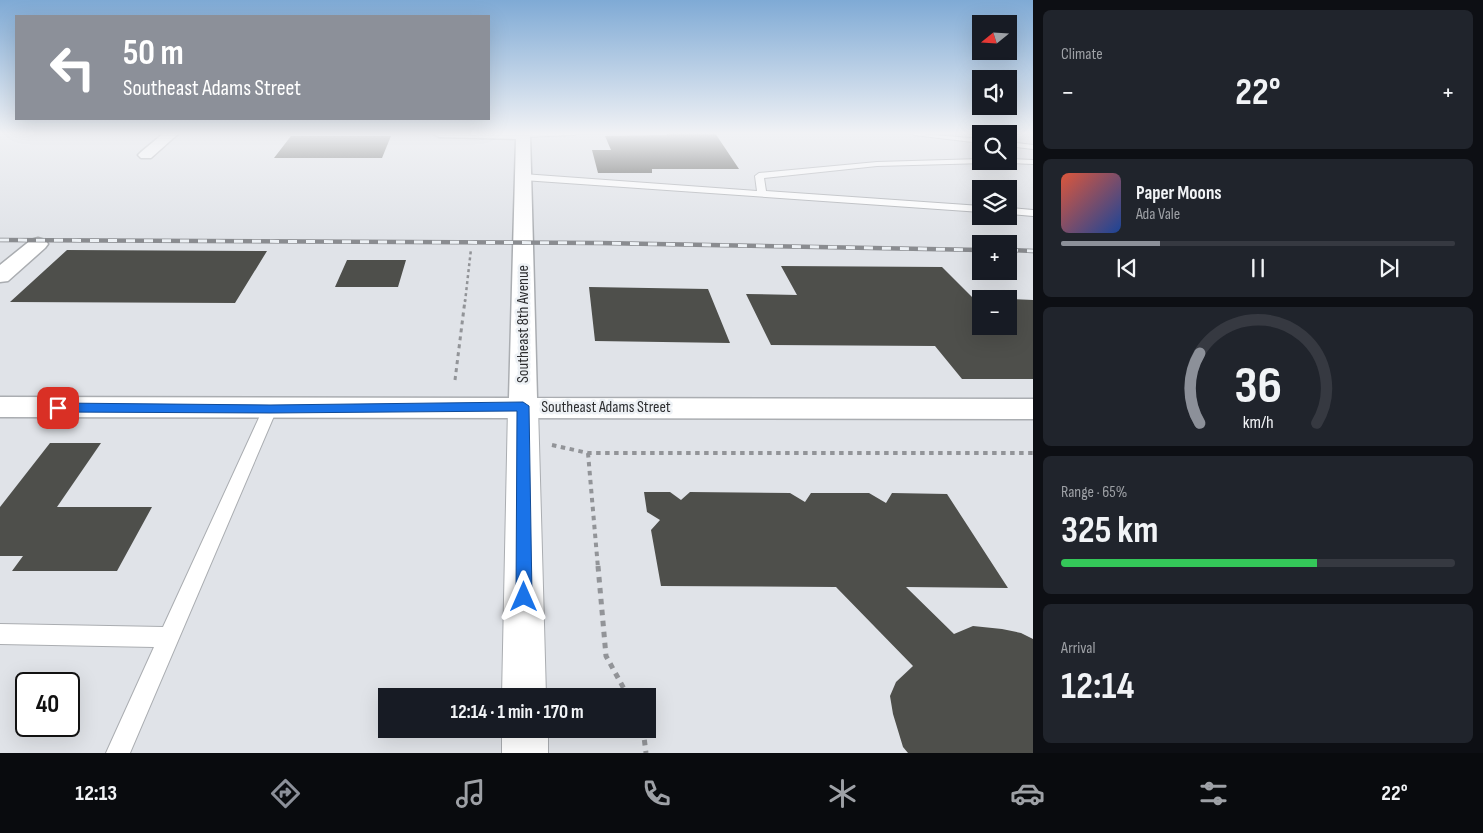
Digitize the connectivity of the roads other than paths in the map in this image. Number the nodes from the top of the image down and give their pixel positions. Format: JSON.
{"nodes":[{"id":1,"x":523,"y":168,"type":"edge"},
{"id":2,"x":836,"y":168,"type":"edge"},
{"id":3,"x":523,"y":177,"type":"junction"},
{"id":4,"x":762,"y":194,"type":"junction"},
{"id":5,"x":972,"y":209,"type":"edge"},
{"id":6,"x":1017,"y":212,"type":"edge"},
{"id":7,"x":1033,"y":213,"type":"edge"},
{"id":8,"x":38,"y":244,"type":"dead end"},
{"id":9,"x":0,"y":276,"type":"edge"},
{"id":10,"x":0,"y":407,"type":"edge"},
{"id":11,"x":270,"y":409,"type":"junction"},
{"id":12,"x":1033,"y":409,"type":"edge"},
{"id":13,"x":523,"y":422,"type":"junction"},
{"id":14,"x":0,"y":634,"type":"edge"},
{"id":15,"x":170,"y":638,"type":"junction"},
{"id":16,"x":524,"y":688,"type":"edge"},
{"id":17,"x":524,"y":738,"type":"edge"},
{"id":18,"x":118,"y":753,"type":"edge"},
{"id":19,"x":525,"y":753,"type":"edge"}],
"edges":[{"from":1,"to":3,"type":"street","name":"Southeast 8th Avenue"},
{"from":2,"to":4,"type":"lane"},
{"from":3,"to":4,"type":"lane"},
{"from":3,"to":13,"type":"street","name":"Southeast 8th Avenue"},
{"from":4,"to":5,"type":"lane"},
{"from":6,"to":7,"type":"lane"},
{"from":8,"to":9,"type":"street"},
{"from":10,"to":11,"type":"street","name":"Southeast Adams Street"},
{"from":11,"to":13,"type":"street","name":"Southeast Adams Street"},
{"from":11,"to":15,"type":"lane"},
{"from":12,"to":13,"type":"street","name":"Southeast Adams Street"},
{"from":13,"to":16,"type":"street","name":"Southeast 8th Avenue"},
{"from":14,"to":15,"type":"lane"},
{"from":15,"to":18,"type":"lane"},
{"from":17,"to":19,"type":"street"}]}
